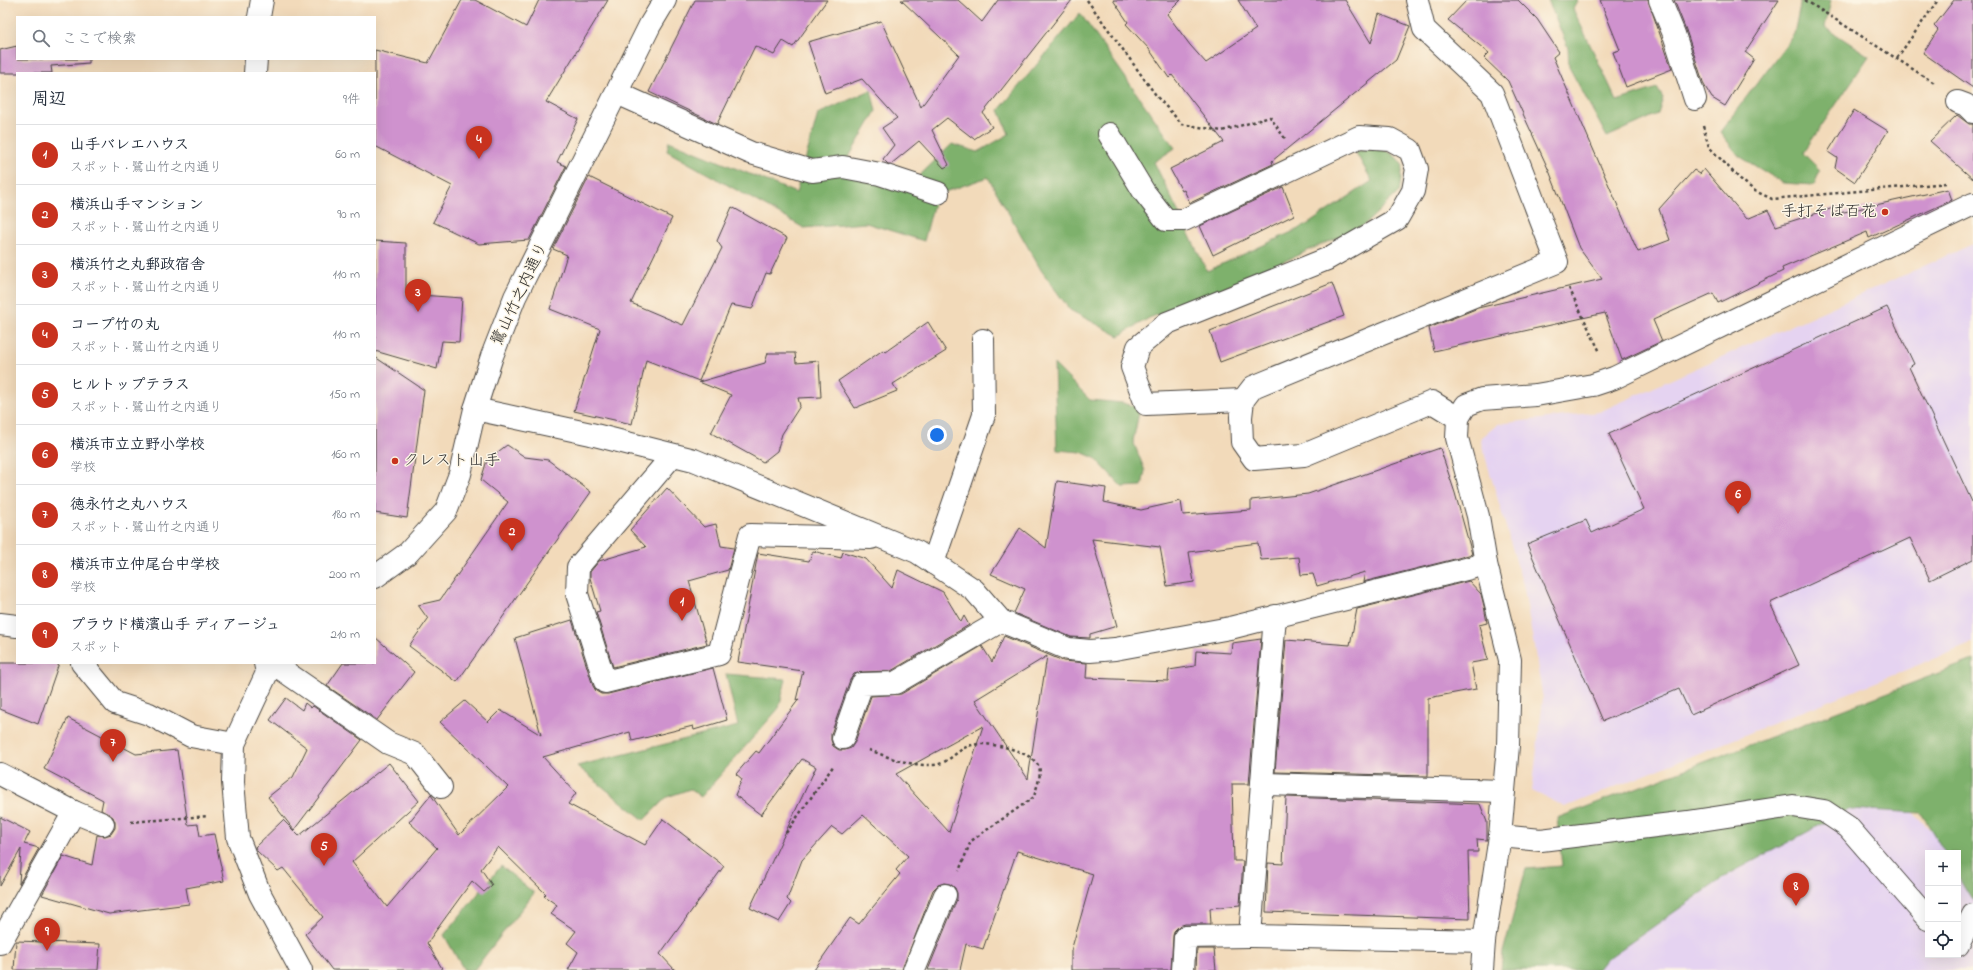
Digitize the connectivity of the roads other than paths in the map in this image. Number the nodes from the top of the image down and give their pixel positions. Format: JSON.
{"nodes":[{"id":1,"x":262,"y":0,"type":"edge"},
{"id":2,"x":666,"y":0,"type":"edge"},
{"id":3,"x":1417,"y":0,"type":"edge"},
{"id":4,"x":1660,"y":0,"type":"edge"},
{"id":5,"x":259,"y":16,"type":"edge"},
{"id":6,"x":256,"y":60,"type":"edge"},
{"id":7,"x":255,"y":72,"type":"edge"},
{"id":8,"x":616,"y":93,"type":"junction"},
{"id":9,"x":1695,"y":99,"type":"road end"},
{"id":10,"x":1109,"y":134,"type":"dead end"},
{"id":11,"x":938,"y":192,"type":"dead end"},
{"id":12,"x":1973,"y":204,"type":"edge"},
{"id":13,"x":983,"y":340,"type":"dead end"},
{"id":14,"x":1243,"y":400,"type":"junction"},
{"id":15,"x":475,"y":409,"type":"junction"},
{"id":16,"x":1458,"y":418,"type":"junction"},
{"id":17,"x":673,"y":455,"type":"junction"},
{"id":18,"x":884,"y":538,"type":"junction"},
{"id":19,"x":933,"y":563,"type":"junction"},
{"id":20,"x":1486,"y":564,"type":"junction"},
{"id":21,"x":376,"y":576,"type":"edge"},
{"id":22,"x":1275,"y":616,"type":"junction"},
{"id":23,"x":1001,"y":621,"type":"junction"},
{"id":24,"x":0,"y":624,"type":"edge"},
{"id":25,"x":16,"y":626,"type":"edge"},
{"id":26,"x":83,"y":664,"type":"edge"},
{"id":27,"x":270,"y":666,"type":"edge"},
{"id":28,"x":846,"y":740,"type":"road end"},
{"id":29,"x":234,"y":744,"type":"junction"},
{"id":30,"x":0,"y":774,"type":"edge"},
{"id":31,"x":1262,"y":784,"type":"junction"},
{"id":32,"x":441,"y":787,"type":"dead end"},
{"id":33,"x":1504,"y":791,"type":"junction"},
{"id":34,"x":74,"y":812,"type":"junction"},
{"id":35,"x":103,"y":824,"type":"road end"},
{"id":36,"x":1500,"y":836,"type":"junction"},
{"id":37,"x":945,"y":895,"type":"road end"},
{"id":38,"x":1973,"y":915,"type":"edge"},
{"id":39,"x":1925,"y":916,"type":"edge"},
{"id":40,"x":1250,"y":936,"type":"junction"},
{"id":41,"x":1961,"y":939,"type":"edge"},
{"id":42,"x":1484,"y":941,"type":"junction"},
{"id":43,"x":0,"y":943,"type":"edge"},
{"id":44,"x":301,"y":970,"type":"edge"},
{"id":45,"x":914,"y":970,"type":"edge"},
{"id":46,"x":1183,"y":970,"type":"edge"},
{"id":47,"x":1482,"y":970,"type":"edge"}],
"edges":[{"from":1,"to":5,"type":"street"},
{"from":2,"to":8,"type":"street","name":"鷺山竹之内通り"},
{"from":3,"to":14,"type":"street"},
{"from":4,"to":9,"type":"street"},
{"from":6,"to":7,"type":"street"},
{"from":8,"to":11,"type":"street"},
{"from":8,"to":15,"type":"street","name":"鷺山竹之内通り"},
{"from":10,"to":14,"type":"street"},
{"from":12,"to":16,"type":"street"},
{"from":13,"to":19,"type":"street"},
{"from":14,"to":16,"type":"street"},
{"from":15,"to":17,"type":"street"},
{"from":15,"to":21,"type":"street","name":"鷺山竹之内通り"},
{"from":16,"to":20,"type":"street"},
{"from":17,"to":18,"type":"street"},
{"from":17,"to":18,"type":"street"},
{"from":18,"to":19,"type":"street"},
{"from":19,"to":23,"type":"street"},
{"from":20,"to":22,"type":"street"},
{"from":20,"to":33,"type":"street"},
{"from":22,"to":23,"type":"street"},
{"from":22,"to":31,"type":"street"},
{"from":23,"to":28,"type":"street"},
{"from":24,"to":25,"type":"street"},
{"from":26,"to":29,"type":"street"},
{"from":27,"to":29,"type":"street"},
{"from":27,"to":32,"type":"street"},
{"from":29,"to":44,"type":"street"},
{"from":30,"to":34,"type":"street"},
{"from":31,"to":33,"type":"street"},
{"from":31,"to":40,"type":"street"},
{"from":33,"to":36,"type":"street"},
{"from":34,"to":35,"type":"street"},
{"from":34,"to":43,"type":"street"},
{"from":36,"to":39,"type":"street"},
{"from":36,"to":42,"type":"street"},
{"from":37,"to":45,"type":"street"},
{"from":38,"to":41,"type":"street"},
{"from":40,"to":42,"type":"street"},
{"from":40,"to":46,"type":"street"},
{"from":42,"to":47,"type":"street"}]}
